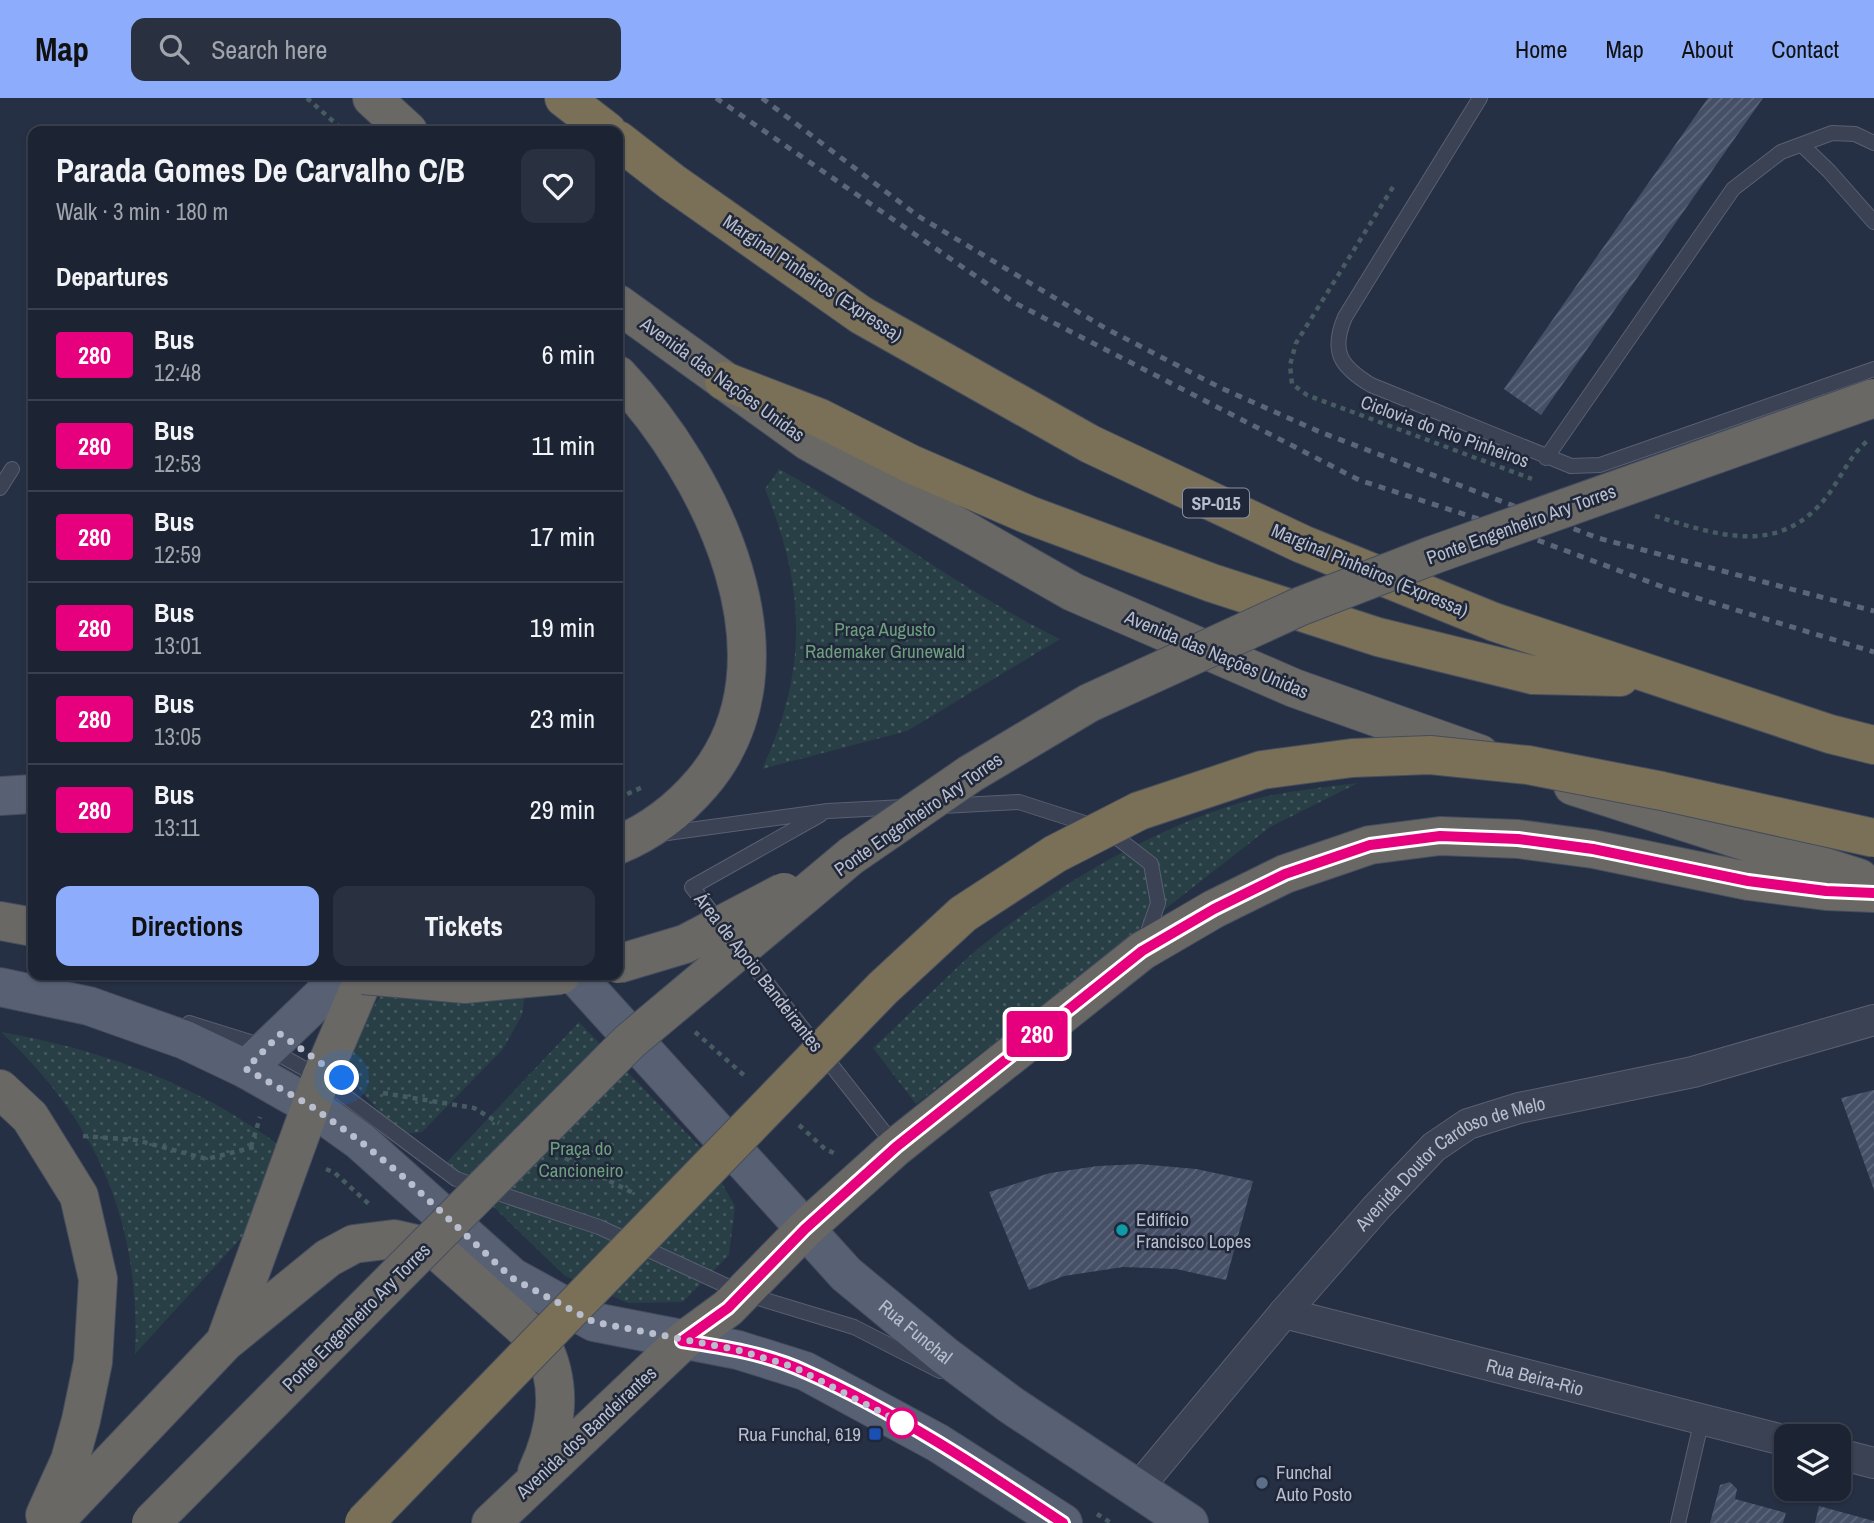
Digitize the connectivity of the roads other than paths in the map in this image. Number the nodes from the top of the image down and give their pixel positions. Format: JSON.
{"nodes":[{"id":1,"x":564,"y":98,"type":"edge"},
{"id":2,"x":1480,"y":98,"type":"edge"},
{"id":3,"x":600,"y":126,"type":"edge"},
{"id":4,"x":1874,"y":143,"type":"edge"},
{"id":5,"x":623,"y":144,"type":"edge"},
{"id":6,"x":1801,"y":145,"type":"junction"},
{"id":7,"x":1874,"y":222,"type":"edge"},
{"id":8,"x":623,"y":308,"type":"edge"},
{"id":9,"x":1874,"y":369,"type":"edge"},
{"id":10,"x":623,"y":381,"type":"edge"},
{"id":11,"x":724,"y":381,"type":"junction"},
{"id":12,"x":1874,"y":398,"type":"edge"},
{"id":13,"x":1546,"y":458,"type":"junction"},
{"id":14,"x":12,"y":469,"type":"dead end"},
{"id":15,"x":0,"y":488,"type":"edge"},
{"id":16,"x":1654,"y":677,"type":"junction"},
{"id":17,"x":1874,"y":745,"type":"edge"},
{"id":18,"x":28,"y":793,"type":"edge"},
{"id":19,"x":0,"y":796,"type":"edge"},
{"id":20,"x":828,"y":811,"type":"junction"},
{"id":21,"x":1874,"y":838,"type":"edge"},
{"id":22,"x":628,"y":841,"type":"edge"},
{"id":23,"x":851,"y":856,"type":"junction"},
{"id":24,"x":1874,"y":883,"type":"edge"},
{"id":25,"x":1874,"y":893,"type":"edge"},
{"id":26,"x":0,"y":921,"type":"edge"},
{"id":27,"x":28,"y":926,"type":"edge"},
{"id":28,"x":1142,"y":951,"type":"junction"},
{"id":29,"x":623,"y":963,"type":"edge"},
{"id":30,"x":0,"y":974,"type":"edge"},
{"id":31,"x":28,"y":980,"type":"edge"},
{"id":32,"x":30,"y":980,"type":"edge"},
{"id":33,"x":331,"y":980,"type":"edge"},
{"id":34,"x":362,"y":980,"type":"edge"},
{"id":35,"x":420,"y":980,"type":"edge"},
{"id":36,"x":508,"y":980,"type":"edge"},
{"id":37,"x":580,"y":980,"type":"edge"},
{"id":38,"x":0,"y":987,"type":"edge"},
{"id":39,"x":152,"y":1012,"type":"dead end"},
{"id":40,"x":177,"y":1020,"type":"dead end"},
{"id":41,"x":1874,"y":1020,"type":"edge"},
{"id":42,"x":256,"y":1058,"type":"junction"},
{"id":43,"x":0,"y":1089,"type":"edge"},
{"id":44,"x":316,"y":1092,"type":"junction"},
{"id":45,"x":896,"y":1147,"type":"junction"},
{"id":46,"x":805,"y":1229,"type":"junction"},
{"id":47,"x":742,"y":1293,"type":"junction"},
{"id":48,"x":1284,"y":1312,"type":"junction"},
{"id":49,"x":682,"y":1341,"type":"junction"},
{"id":50,"x":225,"y":1342,"type":"junction"},
{"id":51,"x":1010,"y":1405,"type":"junction"},
{"id":52,"x":1702,"y":1419,"type":"junction"},
{"id":53,"x":1774,"y":1438,"type":"edge"},
{"id":54,"x":1851,"y":1457,"type":"edge"},
{"id":55,"x":1874,"y":1463,"type":"edge"},
{"id":56,"x":1138,"y":1488,"type":"junction"},
{"id":57,"x":523,"y":1490,"type":"junction"},
{"id":58,"x":40,"y":1523,"type":"edge"},
{"id":59,"x":53,"y":1523,"type":"edge"},
{"id":60,"x":151,"y":1523,"type":"edge"},
{"id":61,"x":364,"y":1523,"type":"edge"},
{"id":62,"x":491,"y":1523,"type":"edge"},
{"id":63,"x":1063,"y":1523,"type":"edge"},
{"id":64,"x":1189,"y":1523,"type":"edge"},
{"id":65,"x":1678,"y":1523,"type":"edge"}],
"edges":[{"from":1,"to":3,"type":"highway"},
{"from":2,"to":13,"type":"lane"},
{"from":4,"to":6,"type":"lane"},
{"from":5,"to":16,"type":"highway","name":"Marginal Pinheiros (Expressa)","number":"SP-015"},
{"from":6,"to":7,"type":"lane"},
{"from":6,"to":13,"type":"lane"},
{"from":8,"to":11,"type":"highway","name":"Avenida das Nações Unidas"},
{"from":9,"to":13,"type":"lane"},
{"from":10,"to":22,"type":"highway"},
{"from":11,"to":16,"type":"highway"},
{"from":11,"to":24,"type":"highway","name":"Avenida das Nações Unidas"},
{"from":12,"to":23,"type":"highway","name":"Ponte Engenheiro Ary Torres","bridge":true},
{"from":14,"to":15,"type":"lane"},
{"from":16,"to":17,"type":"highway","name":"Marginal Pinheiros (Expressa)","number":"SP-015"},
{"from":18,"to":19,"type":"main road"},
{"from":20,"to":22,"type":"lane","name":"Área de Apoio Bandeirantes"},
{"from":20,"to":28,"type":"lane","name":"Área de Apoio Bandeirantes"},
{"from":20,"to":45,"type":"lane","name":"Área de Apoio Bandeirantes"},
{"from":21,"to":61,"type":"highway","bridge":true},
{"from":23,"to":29,"type":"highway","bridge":true},
{"from":23,"to":60,"type":"highway","name":"Ponte Engenheiro Ary Torres","bridge":true},
{"from":25,"to":28,"type":"highway","name":"Avenida dos Bandeirantes"},
{"from":26,"to":27,"type":"highway"},
{"from":28,"to":45,"type":"highway","name":"Avenida dos Bandeirantes"},
{"from":30,"to":31,"type":"lane"},
{"from":32,"to":39,"type":"lane"},
{"from":33,"to":42,"type":"main road"},
{"from":34,"to":44,"type":"highway"},
{"from":35,"to":36,"type":"highway","bridge":true},
{"from":37,"to":46,"type":"main road","name":"Rua Funchal"},
{"from":38,"to":42,"type":"main road"},
{"from":40,"to":42,"type":"lane"},
{"from":41,"to":48,"type":"street","name":"Avenida Doutor Cardoso de Melo"},
{"from":42,"to":44,"type":"main road"},
{"from":43,"to":58,"type":"highway"},
{"from":44,"to":47,"type":"lane"},
{"from":44,"to":49,"type":"main road"},
{"from":44,"to":50,"type":"highway"},
{"from":45,"to":46,"type":"highway","name":"Avenida dos Bandeirantes"},
{"from":46,"to":47,"type":"highway","name":"Avenida dos Bandeirantes"},
{"from":46,"to":51,"type":"main road","name":"Rua Funchal"},
{"from":47,"to":49,"type":"highway","name":"Avenida dos Bandeirantes"},
{"from":47,"to":51,"type":"lane"},
{"from":48,"to":52,"type":"street","name":"Rua Beira-Rio"},
{"from":48,"to":56,"type":"street","name":"Avenida Doutor Cardoso de Melo"},
{"from":49,"to":57,"type":"highway","name":"Avenida dos Bandeirantes"},
{"from":49,"to":63,"type":"main road"},
{"from":50,"to":57,"type":"highway"},
{"from":50,"to":59,"type":"highway"},
{"from":51,"to":56,"type":"main road","name":"Rua Funchal"},
{"from":52,"to":53,"type":"street","name":"Rua Beira-Rio"},
{"from":52,"to":65,"type":"lane"},
{"from":54,"to":55,"type":"street"},
{"from":56,"to":64,"type":"main road","name":"Rua Funchal"},
{"from":57,"to":62,"type":"highway","name":"Avenida dos Bandeirantes"}]}
